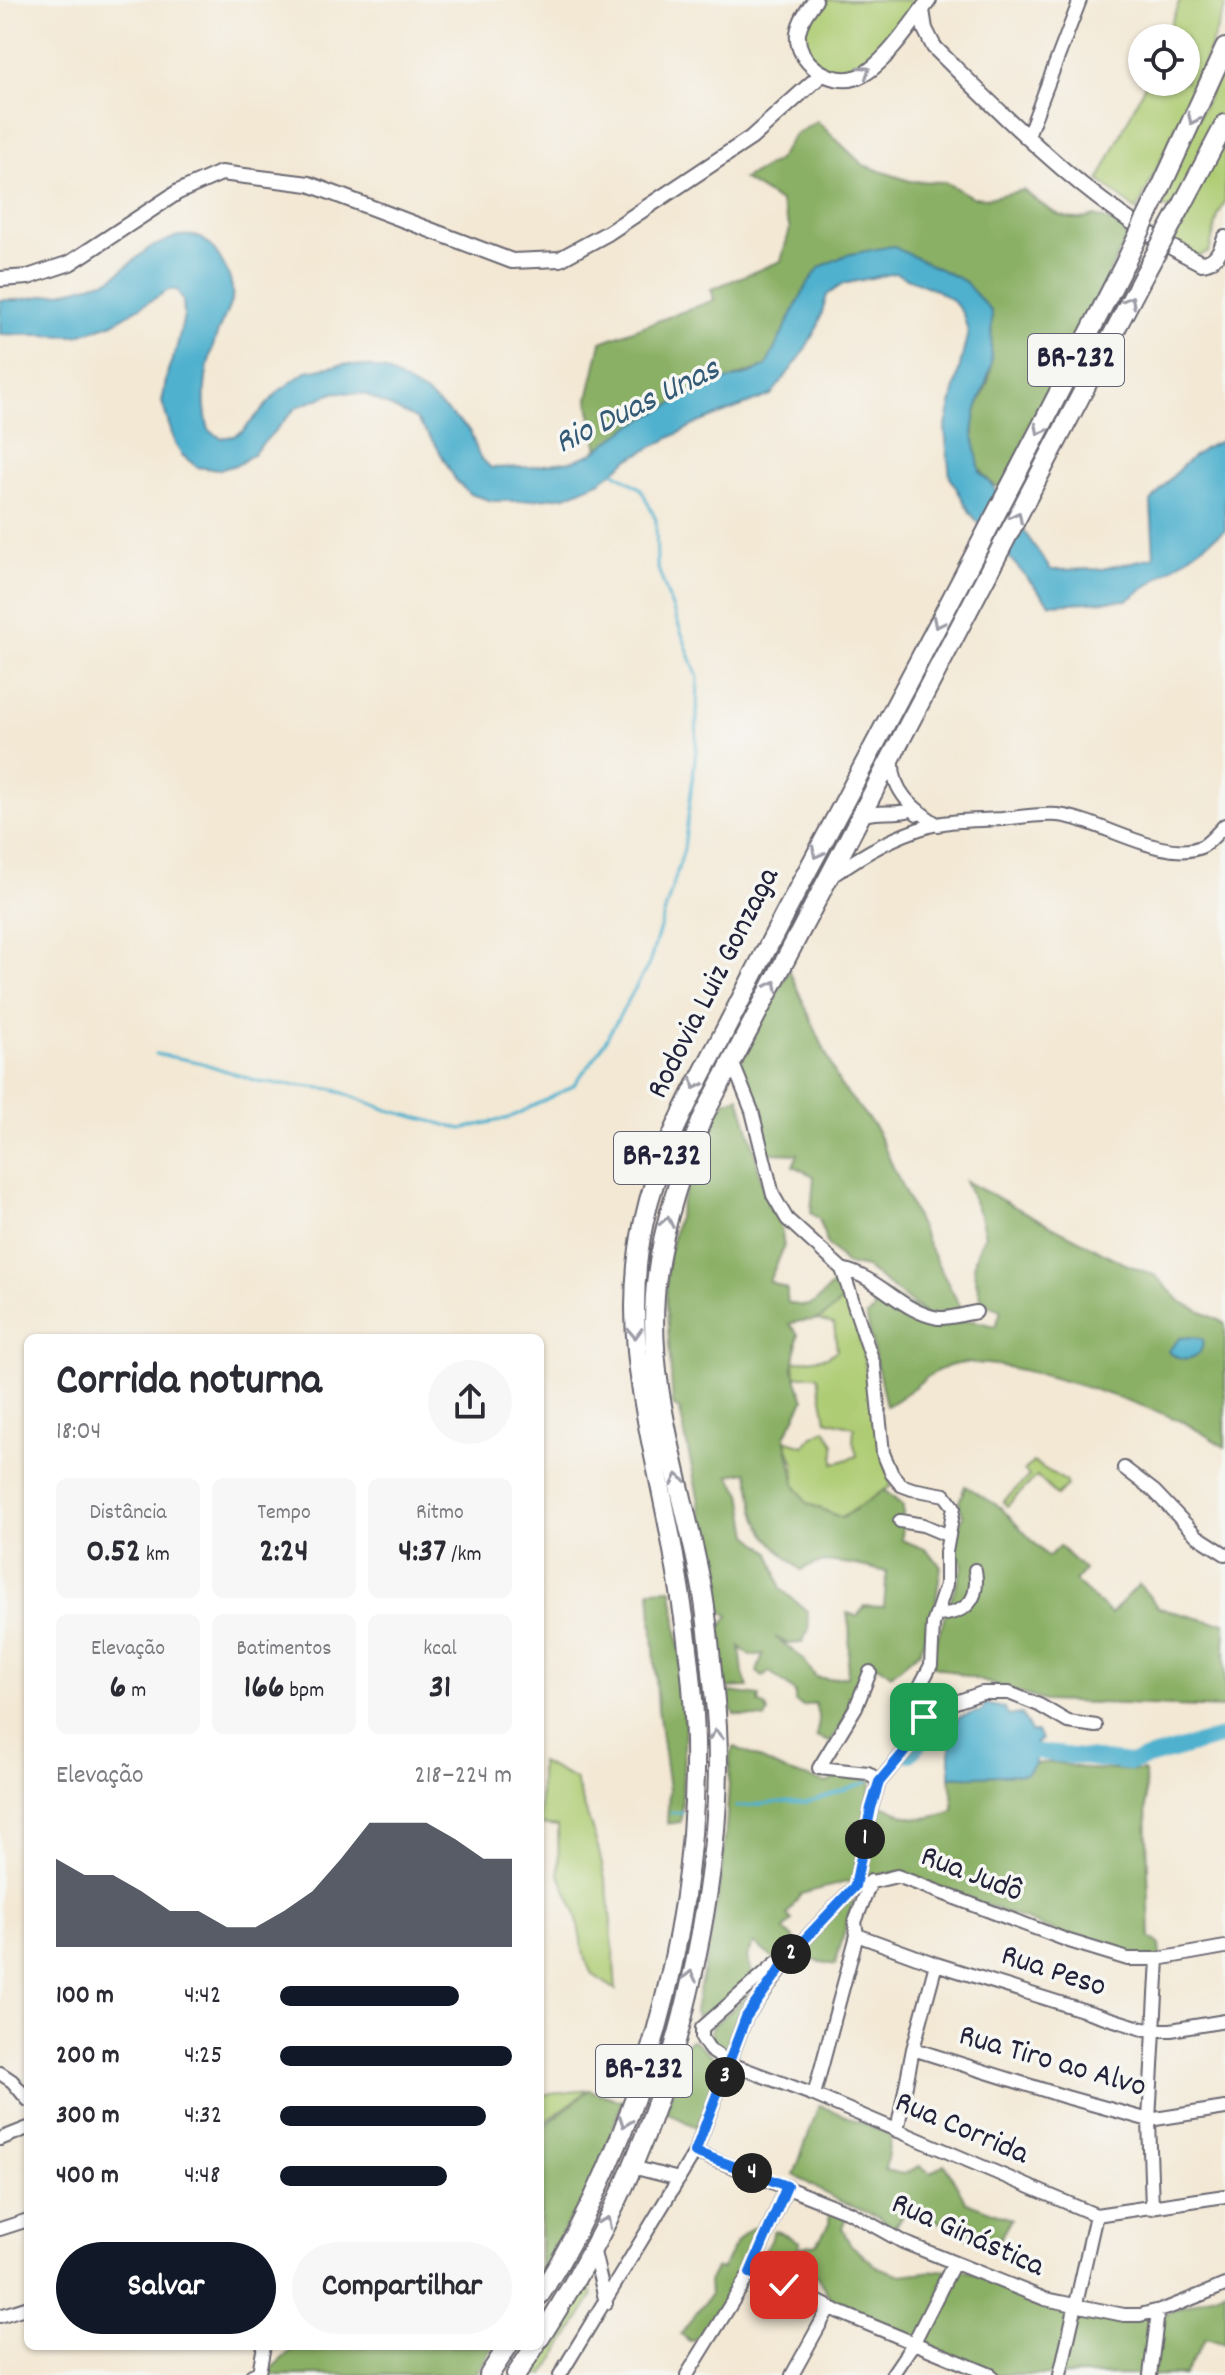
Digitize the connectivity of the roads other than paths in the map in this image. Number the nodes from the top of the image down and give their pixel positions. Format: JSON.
{"nodes":[{"id":1,"x":815,"y":0,"type":"edge"},
{"id":2,"x":1080,"y":0,"type":"edge"},
{"id":3,"x":926,"y":5,"type":"edge"},
{"id":4,"x":896,"y":43,"type":"junction"},
{"id":5,"x":931,"y":44,"type":"junction"},
{"id":6,"x":1225,"y":48,"type":"edge"},
{"id":7,"x":822,"y":74,"type":"junction"},
{"id":8,"x":1225,"y":124,"type":"edge"},
{"id":9,"x":1027,"y":138,"type":"junction"},
{"id":10,"x":1225,"y":238,"type":"edge"},
{"id":11,"x":0,"y":279,"type":"edge"},
{"id":12,"x":1033,"y":464,"type":"junction"},
{"id":13,"x":893,"y":754,"type":"junction"},
{"id":14,"x":914,"y":809,"type":"junction"},
{"id":15,"x":861,"y":816,"type":"junction"},
{"id":16,"x":938,"y":825,"type":"junction"},
{"id":17,"x":1225,"y":825,"type":"edge"},
{"id":18,"x":922,"y":829,"type":"junction"},
{"id":19,"x":829,"y":878,"type":"junction"},
{"id":20,"x":733,"y":1064,"type":"junction"},
{"id":21,"x":842,"y":1269,"type":"junction"},
{"id":22,"x":976,"y":1312,"type":"dead end"},
{"id":23,"x":1124,"y":1468,"type":"dead end"},
{"id":24,"x":900,"y":1521,"type":"dead end"},
{"id":25,"x":949,"y":1536,"type":"junction"},
{"id":26,"x":1225,"y":1554,"type":"edge"},
{"id":27,"x":975,"y":1570,"type":"dead end"},
{"id":28,"x":937,"y":1615,"type":"junction"},
{"id":29,"x":870,"y":1672,"type":"dead end"},
{"id":30,"x":926,"y":1726,"type":"junction"},
{"id":31,"x":1096,"y":1726,"type":"dead end"},
{"id":32,"x":879,"y":1782,"type":"junction"},
{"id":33,"x":871,"y":1881,"type":"junction"},
{"id":34,"x":855,"y":1886,"type":"junction"},
{"id":35,"x":857,"y":1935,"type":"junction"},
{"id":36,"x":1225,"y":1947,"type":"edge"},
{"id":37,"x":790,"y":1955,"type":"junction"},
{"id":38,"x":1158,"y":1959,"type":"junction"},
{"id":39,"x":936,"y":1964,"type":"junction"},
{"id":40,"x":681,"y":2020,"type":"junction"},
{"id":41,"x":1225,"y":2021,"type":"edge"},
{"id":42,"x":702,"y":2028,"type":"junction"},
{"id":43,"x":1154,"y":2031,"type":"junction"},
{"id":44,"x":913,"y":2049,"type":"junction"},
{"id":45,"x":731,"y":2064,"type":"junction"},
{"id":46,"x":0,"y":2073,"type":"edge"},
{"id":47,"x":24,"y":2095,"type":"edge"},
{"id":48,"x":814,"y":2095,"type":"junction"},
{"id":49,"x":1225,"y":2108,"type":"edge"},
{"id":50,"x":1149,"y":2120,"type":"junction"},
{"id":51,"x":24,"y":2130,"type":"edge"},
{"id":52,"x":897,"y":2131,"type":"junction"},
{"id":53,"x":0,"y":2139,"type":"edge"},
{"id":54,"x":695,"y":2152,"type":"junction"},
{"id":55,"x":632,"y":2167,"type":"junction"},
{"id":56,"x":679,"y":2179,"type":"junction"},
{"id":57,"x":787,"y":2186,"type":"junction"},
{"id":58,"x":1225,"y":2196,"type":"edge"},
{"id":59,"x":1152,"y":2208,"type":"junction"},
{"id":60,"x":1096,"y":2215,"type":"junction"},
{"id":61,"x":24,"y":2221,"type":"edge"},
{"id":62,"x":0,"y":2229,"type":"edge"},
{"id":63,"x":593,"y":2248,"type":"junction"},
{"id":64,"x":954,"y":2263,"type":"junction"},
{"id":65,"x":750,"y":2273,"type":"junction"},
{"id":66,"x":1225,"y":2285,"type":"edge"},
{"id":67,"x":544,"y":2289,"type":"edge"},
{"id":68,"x":606,"y":2303,"type":"junction"},
{"id":69,"x":1074,"y":2306,"type":"junction"},
{"id":70,"x":24,"y":2308,"type":"edge"},
{"id":71,"x":829,"y":2308,"type":"junction"},
{"id":72,"x":1158,"y":2312,"type":"junction"},
{"id":73,"x":0,"y":2316,"type":"edge"},
{"id":74,"x":544,"y":2331,"type":"edge"},
{"id":75,"x":913,"y":2344,"type":"junction"},
{"id":76,"x":263,"y":2350,"type":"edge"},
{"id":77,"x":505,"y":2350,"type":"edge"},
{"id":78,"x":532,"y":2350,"type":"edge"},
{"id":79,"x":255,"y":2373,"type":"edge"},
{"id":80,"x":489,"y":2375,"type":"edge"},
{"id":81,"x":516,"y":2375,"type":"edge"},
{"id":82,"x":560,"y":2375,"type":"edge"},
{"id":83,"x":687,"y":2375,"type":"edge"},
{"id":84,"x":792,"y":2375,"type":"edge"},
{"id":85,"x":892,"y":2375,"type":"edge"},
{"id":86,"x":991,"y":2375,"type":"edge"},
{"id":87,"x":1060,"y":2375,"type":"edge"},
{"id":88,"x":1150,"y":2375,"type":"edge"}],
"edges":[{"from":1,"to":7,"type":"main road"},
{"from":2,"to":9,"type":"street"},
{"from":3,"to":4,"type":"main road"},
{"from":3,"to":5,"type":"main road"},
{"from":4,"to":5,"type":"main road"},
{"from":7,"to":4,"type":"main road","one_way":true},
{"from":5,"to":9,"type":"main road"},
{"from":6,"to":12,"type":"highway","name":"Rodovia Luiz Gonzaga","number":"BR-232","one_way":true,"bridge":true},
{"from":7,"to":11,"type":"main road"},
{"from":12,"to":8,"type":"highway","name":"Rodovia Luiz Gonzaga","number":"BR-232","one_way":true,"bridge":true},
{"from":9,"to":10,"type":"main road"},
{"from":13,"to":12,"type":"highway","name":"Rodovia Luiz Gonzaga","number":"BR-232","one_way":true},
{"from":12,"to":67,"type":"highway","name":"Rodovia Luiz Gonzaga","number":"BR-232","one_way":true},
{"from":13,"to":14,"type":"street"},
{"from":13,"to":15,"type":"highway","name":"Rodovia Luiz Gonzaga","number":"BR-232"},
{"from":14,"to":15,"type":"street"},
{"from":14,"to":16,"type":"street"},
{"from":14,"to":18,"type":"street"},
{"from":15,"to":19,"type":"highway","name":"Rodovia Luiz Gonzaga","number":"BR-232"},
{"from":16,"to":17,"type":"street"},
{"from":16,"to":18,"type":"street"},
{"from":18,"to":19,"type":"street"},
{"from":20,"to":19,"type":"highway","name":"Rodovia Luiz Gonzaga","number":"BR-232","one_way":true},
{"from":20,"to":21,"type":"street"},
{"from":40,"to":20,"type":"highway","name":"Rodovia Luiz Gonzaga","number":"BR-232","one_way":true},
{"from":21,"to":22,"type":"street"},
{"from":21,"to":25,"type":"street"},
{"from":23,"to":26,"type":"street"},
{"from":24,"to":25,"type":"street"},
{"from":25,"to":28,"type":"street"},
{"from":27,"to":28,"type":"street"},
{"from":28,"to":30,"type":"street"},
{"from":29,"to":32,"type":"street"},
{"from":30,"to":31,"type":"street"},
{"from":30,"to":32,"type":"street"},
{"from":32,"to":34,"type":"street"},
{"from":33,"to":34,"type":"street","name":"Rua Judô"},
{"from":33,"to":35,"type":"street"},
{"from":33,"to":38,"type":"street","name":"Rua Judô"},
{"from":34,"to":37,"type":"street","name":"Rua Judô"},
{"from":35,"to":39,"type":"street","name":"Rua Peso"},
{"from":35,"to":48,"type":"street"},
{"from":36,"to":38,"type":"street","name":"Rua Judô"},
{"from":37,"to":42,"type":"street","name":"Rua Judô"},
{"from":37,"to":45,"type":"street"},
{"from":38,"to":43,"type":"street"},
{"from":39,"to":43,"type":"street","name":"Rua Peso"},
{"from":39,"to":44,"type":"street"},
{"from":40,"to":42,"type":"street"},
{"from":40,"to":55,"type":"highway","name":"Rodovia Luiz Gonzaga","number":"BR-232"},
{"from":41,"to":43,"type":"street"},
{"from":42,"to":45,"type":"street","name":"Rua Corrida"},
{"from":43,"to":50,"type":"street"},
{"from":44,"to":50,"type":"street","name":"Rua Tiro ao Alvo"},
{"from":44,"to":52,"type":"street"},
{"from":45,"to":48,"type":"street","name":"Rua Corrida"},
{"from":45,"to":54,"type":"street"},
{"from":46,"to":47,"type":"street"},
{"from":48,"to":52,"type":"street","name":"Rua Corrida"},
{"from":49,"to":50,"type":"street","name":"Rua Tiro ao Alvo"},
{"from":50,"to":59,"type":"street"},
{"from":51,"to":53,"type":"street"},
{"from":52,"to":60,"type":"street","name":"Rua Corrida"},
{"from":54,"to":56,"type":"street"},
{"from":54,"to":57,"type":"street","name":"Rua Ginástica"},
{"from":55,"to":56,"type":"street"},
{"from":63,"to":55,"type":"highway","name":"Rodovia Luiz Gonzaga","number":"BR-232","one_way":true},
{"from":56,"to":68,"type":"street"},
{"from":57,"to":64,"type":"street","name":"Rua Ginástica"},
{"from":57,"to":65,"type":"street"},
{"from":58,"to":59,"type":"street"},
{"from":59,"to":60,"type":"street"},
{"from":60,"to":69,"type":"street"},
{"from":61,"to":62,"type":"street"},
{"from":63,"to":68,"type":"street"},
{"from":63,"to":74,"type":"highway","name":"Rodovia Luiz Gonzaga","number":"BR-232"},
{"from":64,"to":69,"type":"street","name":"Rua Ginástica"},
{"from":64,"to":75,"type":"street"},
{"from":65,"to":71,"type":"street"},
{"from":65,"to":83,"type":"street"},
{"from":66,"to":72,"type":"street","name":"Rua Ginástica"},
{"from":68,"to":82,"type":"street"},
{"from":69,"to":72,"type":"street","name":"Rua Ginástica"},
{"from":69,"to":87,"type":"street"},
{"from":70,"to":73,"type":"street"},
{"from":71,"to":75,"type":"street"},
{"from":71,"to":84,"type":"street"},
{"from":72,"to":88,"type":"street"},
{"from":75,"to":85,"type":"street"},
{"from":75,"to":86,"type":"street"},
{"from":76,"to":79,"type":"street"},
{"from":77,"to":80,"type":"highway"},
{"from":78,"to":81,"type":"highway"}]}
